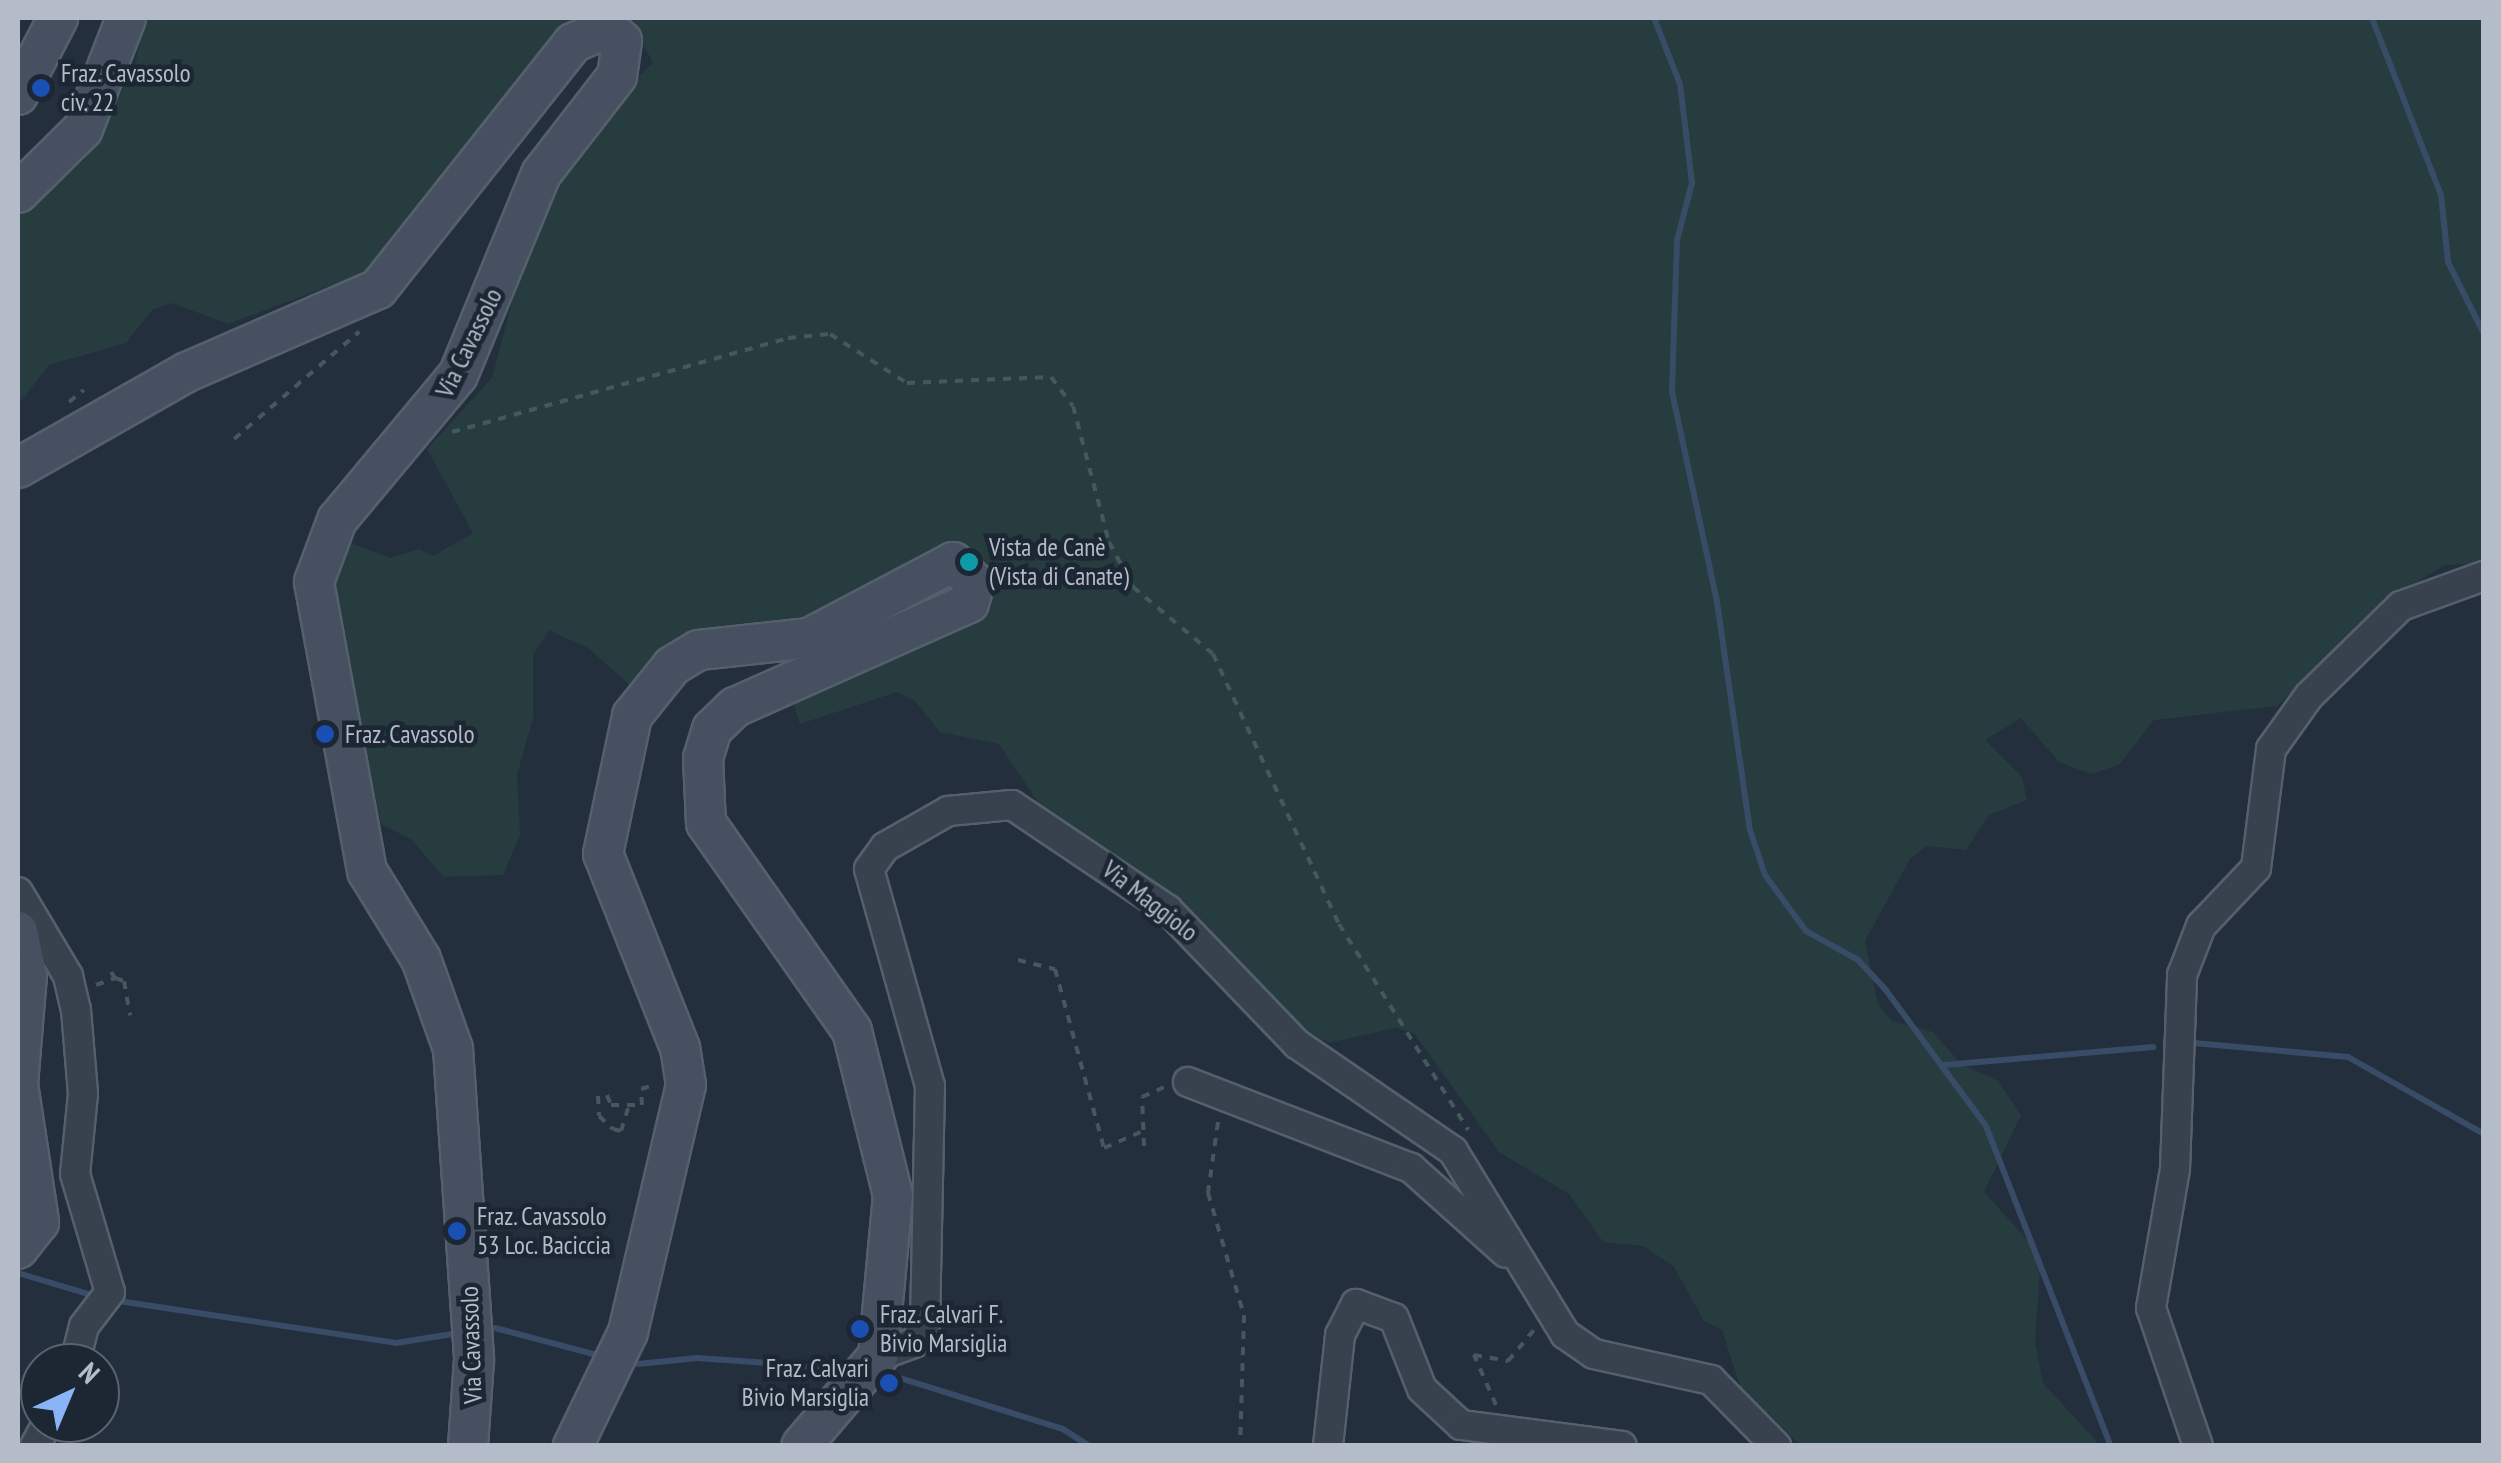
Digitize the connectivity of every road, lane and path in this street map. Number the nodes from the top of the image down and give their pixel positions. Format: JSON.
{"nodes":[{"id":1,"x":58,"y":18,"type":"edge"},
{"id":2,"x":126,"y":18,"type":"edge"},
{"id":3,"x":18,"y":95,"type":"edge"},
{"id":4,"x":18,"y":193,"type":"edge"},
{"id":5,"x":368,"y":320,"type":"dead end"},
{"id":6,"x":412,"y":435,"type":"junction"},
{"id":7,"x":234,"y":439,"type":"dead end"},
{"id":8,"x":18,"y":468,"type":"edge"},
{"id":9,"x":2484,"y":576,"type":"edge"},
{"id":10,"x":18,"y":892,"type":"edge"},
{"id":11,"x":18,"y":932,"type":"edge"},
{"id":12,"x":1018,"y":960,"type":"dead end"},
{"id":13,"x":115,"y":978,"type":"dead end"},
{"id":14,"x":130,"y":1015,"type":"dead end"},
{"id":15,"x":660,"y":1074,"type":"dead end"},
{"id":16,"x":1188,"y":1082,"type":"joint"},
{"id":17,"x":608,"y":1095,"type":"dead end"},
{"id":18,"x":598,"y":1096,"type":"dead end"},
{"id":19,"x":1222,"y":1100,"type":"junction"},
{"id":20,"x":629,"y":1104,"type":"junction"},
{"id":21,"x":1143,"y":1132,"type":"junction"},
{"id":22,"x":1474,"y":1141,"type":"dead end"},
{"id":23,"x":1144,"y":1146,"type":"dead end"},
{"id":24,"x":18,"y":1249,"type":"edge"},
{"id":25,"x":1523,"y":1272,"type":"junction"},
{"id":26,"x":1541,"y":1308,"type":"junction"},
{"id":27,"x":80,"y":1343,"type":"edge"},
{"id":28,"x":874,"y":1363,"type":"junction"},
{"id":29,"x":1513,"y":1429,"type":"junction"},
{"id":30,"x":1548,"y":1440,"type":"edge"},
{"id":31,"x":468,"y":1446,"type":"edge"},
{"id":32,"x":573,"y":1446,"type":"edge"},
{"id":33,"x":801,"y":1446,"type":"edge"},
{"id":34,"x":1240,"y":1446,"type":"edge"},
{"id":35,"x":1328,"y":1446,"type":"edge"},
{"id":36,"x":1622,"y":1446,"type":"edge"},
{"id":37,"x":1776,"y":1446,"type":"edge"},
{"id":38,"x":2198,"y":1446,"type":"edge"}],
"edges":[{"from":1,"to":3,"type":"main road"},
{"from":2,"to":4,"type":"main road"},
{"from":5,"to":7,"type":"path"},
{"from":6,"to":8,"type":"main road","name":"Via Cavassolo"},
{"from":6,"to":22,"type":"path"},
{"from":6,"to":31,"type":"main road","name":"Via Cavassolo"},
{"from":9,"to":38,"type":"street"},
{"from":10,"to":27,"type":"street"},
{"from":11,"to":24,"type":"main road"},
{"from":12,"to":21,"type":"path"},
{"from":13,"to":14,"type":"path"},
{"from":15,"to":20,"type":"path"},
{"from":16,"to":19,"type":"street"},
{"from":16,"to":21,"type":"path"},
{"from":17,"to":20,"type":"path"},
{"from":18,"to":20,"type":"path"},
{"from":19,"to":25,"type":"street"},
{"from":19,"to":34,"type":"path"},
{"from":21,"to":23,"type":"path"},
{"from":25,"to":26,"type":"street","name":"Via Maggiolo"},
{"from":25,"to":28,"type":"street","name":"Via Maggiolo"},
{"from":26,"to":29,"type":"path"},
{"from":26,"to":37,"type":"street","name":"Via Maggiolo"},
{"from":28,"to":32,"type":"main road"},
{"from":28,"to":33,"type":"main road"},
{"from":29,"to":30,"type":"street"},
{"from":29,"to":35,"type":"street"},
{"from":30,"to":36,"type":"street"}]}
